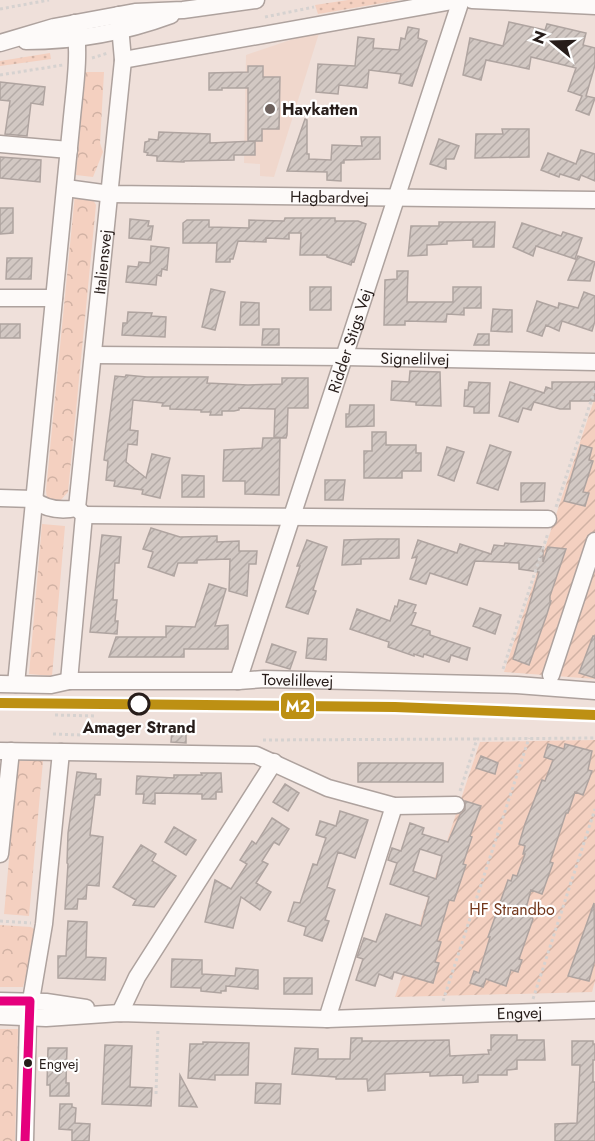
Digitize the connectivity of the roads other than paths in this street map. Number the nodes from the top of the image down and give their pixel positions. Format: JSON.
{"nodes":[{"id":1,"x":256,"y":0,"type":"edge"},
{"id":2,"x":460,"y":0,"type":"edge"},
{"id":3,"x":472,"y":0,"type":"edge"},
{"id":4,"x":595,"y":6,"type":"edge"},
{"id":5,"x":121,"y":22,"type":"junction"},
{"id":6,"x":77,"y":30,"type":"junction"},
{"id":7,"x":5,"y":43,"type":"edge"},
{"id":8,"x":119,"y":55,"type":"junction"},
{"id":9,"x":0,"y":144,"type":"edge"},
{"id":10,"x":69,"y":150,"type":"junction"},
{"id":11,"x":66,"y":188,"type":"junction"},
{"id":12,"x":110,"y":194,"type":"junction"},
{"id":13,"x":398,"y":198,"type":"junction"},
{"id":14,"x":595,"y":200,"type":"edge"},
{"id":15,"x":0,"y":298,"type":"edge"},
{"id":16,"x":54,"y":298,"type":"junction"},
{"id":17,"x":93,"y":355,"type":"junction"},
{"id":18,"x":345,"y":357,"type":"junction"},
{"id":19,"x":595,"y":362,"type":"edge"},
{"id":20,"x":0,"y":498,"type":"edge"},
{"id":21,"x":33,"y":499,"type":"junction"},
{"id":22,"x":81,"y":512,"type":"junction"},
{"id":23,"x":292,"y":517,"type":"junction"},
{"id":24,"x":548,"y":519,"type":"dead end"},
{"id":25,"x":595,"y":540,"type":"edge"},
{"id":26,"x":551,"y":675,"type":"dead end"},
{"id":27,"x":69,"y":681,"type":"junction"},
{"id":28,"x":238,"y":681,"type":"junction"},
{"id":29,"x":8,"y":684,"type":"edge"},
{"id":30,"x":595,"y":691,"type":"edge"},
{"id":31,"x":5,"y":751,"type":"edge"},
{"id":32,"x":61,"y":752,"type":"junction"},
{"id":33,"x":274,"y":762,"type":"junction"},
{"id":34,"x":456,"y":805,"type":"road end"},
{"id":35,"x":394,"y":806,"type":"junction"},
{"id":36,"x":0,"y":854,"type":"edge"},
{"id":37,"x":0,"y":1001,"type":"edge"},
{"id":38,"x":29,"y":1009,"type":"junction"},
{"id":39,"x":595,"y":1010,"type":"edge"},
{"id":40,"x":120,"y":1013,"type":"junction"},
{"id":41,"x":0,"y":1016,"type":"edge"},
{"id":42,"x":327,"y":1018,"type":"junction"},
{"id":43,"x":25,"y":1141,"type":"edge"}],
"edges":[{"from":1,"to":5,"type":"street"},
{"from":2,"to":8,"type":"street"},
{"from":2,"to":13,"type":"street","name":"Ridder Stigs Vej"},
{"from":3,"to":4,"type":"street"},
{"from":5,"to":6,"type":"street"},
{"from":5,"to":8,"type":"street","name":"Italiensvej"},
{"from":6,"to":7,"type":"street"},
{"from":6,"to":10,"type":"street"},
{"from":8,"to":12,"type":"street","name":"Italiensvej"},
{"from":9,"to":10,"type":"street"},
{"from":10,"to":11,"type":"street"},
{"from":11,"to":12,"type":"street","name":"Hagbardvej"},
{"from":11,"to":16,"type":"street"},
{"from":12,"to":13,"type":"street","name":"Hagbardvej"},
{"from":12,"to":17,"type":"street","name":"Italiensvej"},
{"from":13,"to":14,"type":"street","name":"Hagbardvej"},
{"from":13,"to":18,"type":"street","name":"Ridder Stigs Vej"},
{"from":15,"to":16,"type":"street"},
{"from":16,"to":21,"type":"street"},
{"from":17,"to":18,"type":"street","name":"Signelilvej"},
{"from":17,"to":22,"type":"street","name":"Italiensvej"},
{"from":18,"to":19,"type":"street","name":"Signelilvej"},
{"from":18,"to":23,"type":"street","name":"Ridder Stigs Vej"},
{"from":20,"to":21,"type":"street"},
{"from":21,"to":22,"type":"street"},
{"from":21,"to":29,"type":"street"},
{"from":22,"to":23,"type":"street"},
{"from":22,"to":27,"type":"street","name":"Italiensvej"},
{"from":23,"to":24,"type":"street"},
{"from":23,"to":28,"type":"street","name":"Ridder Stigs Vej"},
{"from":25,"to":26,"type":"street"},
{"from":27,"to":28,"type":"street","name":"Tovelillevej"},
{"from":27,"to":29,"type":"street","name":"Tovelillevej"},
{"from":28,"to":30,"type":"street","name":"Tovelillevej"},
{"from":31,"to":32,"type":"street"},
{"from":31,"to":36,"type":"street"},
{"from":32,"to":33,"type":"street"},
{"from":32,"to":38,"type":"street"},
{"from":33,"to":35,"type":"street"},
{"from":33,"to":40,"type":"street"},
{"from":34,"to":35,"type":"street"},
{"from":35,"to":42,"type":"street"},
{"from":37,"to":38,"type":"street","name":"Engvej"},
{"from":38,"to":40,"type":"street","name":"Engvej"},
{"from":38,"to":41,"type":"street","name":"Engvej"},
{"from":38,"to":43,"type":"street"},
{"from":39,"to":42,"type":"street","name":"Engvej"},
{"from":40,"to":42,"type":"street","name":"Engvej"}]}
